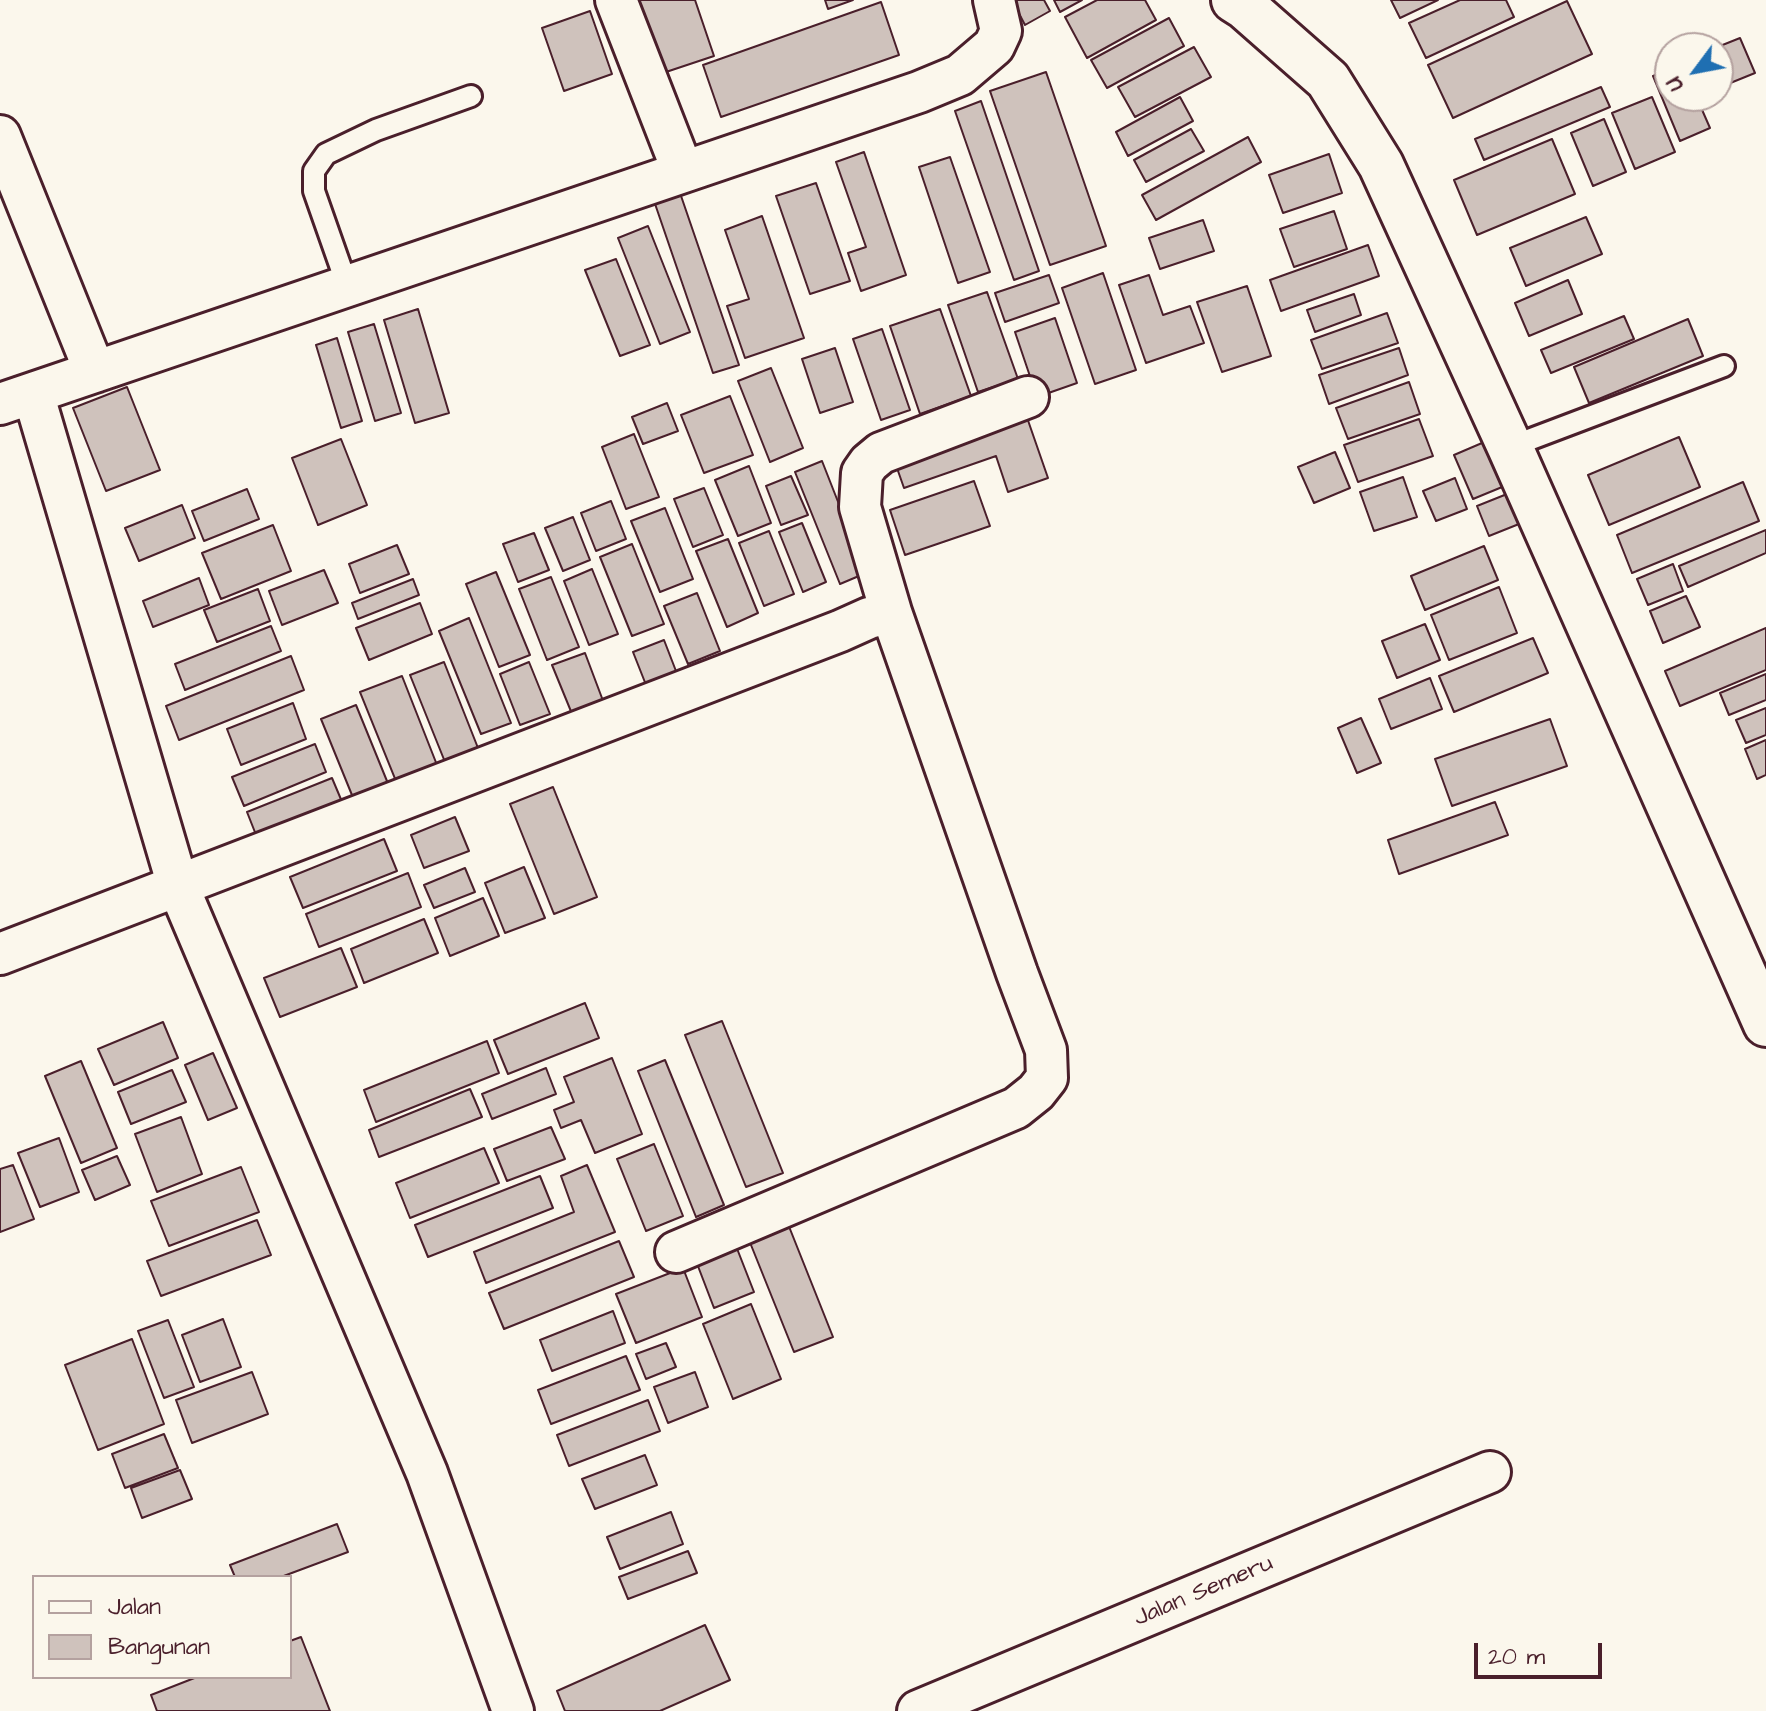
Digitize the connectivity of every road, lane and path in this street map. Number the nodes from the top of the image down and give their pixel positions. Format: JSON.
{"nodes":[{"id":1,"x":616,"y":0,"type":"edge"},
{"id":2,"x":994,"y":0,"type":"edge"},
{"id":3,"x":1234,"y":0,"type":"edge"},
{"id":4,"x":471,"y":96,"type":"dead end"},
{"id":5,"x":0,"y":136,"type":"edge"},
{"id":6,"x":683,"y":172,"type":"junction"},
{"id":7,"x":347,"y":285,"type":"junction"},
{"id":8,"x":1724,"y":366,"type":"dead end"},
{"id":9,"x":51,"y":387,"type":"edge"},
{"id":10,"x":1028,"y":397,"type":"dead end"},
{"id":11,"x":1510,"y":447,"type":"junction"},
{"id":12,"x":891,"y":612,"type":"junction"},
{"id":13,"x":178,"y":886,"type":"junction"},
{"id":14,"x":0,"y":954,"type":"edge"},
{"id":15,"x":1766,"y":1024,"type":"edge"},
{"id":16,"x":676,"y":1252,"type":"dead end"},
{"id":17,"x":1490,"y":1472,"type":"dead end"},
{"id":18,"x":513,"y":1711,"type":"edge"},
{"id":19,"x":918,"y":1711,"type":"edge"}],
"edges":[{"from":1,"to":6,"type":"street"},
{"from":2,"to":6,"type":"street"},
{"from":3,"to":11,"type":"street"},
{"from":4,"to":7,"type":"lane"},
{"from":5,"to":9,"type":"street"},
{"from":6,"to":7,"type":"street"},
{"from":7,"to":9,"type":"street"},
{"from":8,"to":11,"type":"lane"},
{"from":9,"to":13,"type":"street"},
{"from":10,"to":12,"type":"street"},
{"from":11,"to":15,"type":"street"},
{"from":12,"to":13,"type":"street"},
{"from":12,"to":16,"type":"street"},
{"from":13,"to":14,"type":"street"},
{"from":13,"to":18,"type":"street"},
{"from":17,"to":19,"type":"street","name":"Jalan Semeru"}]}
